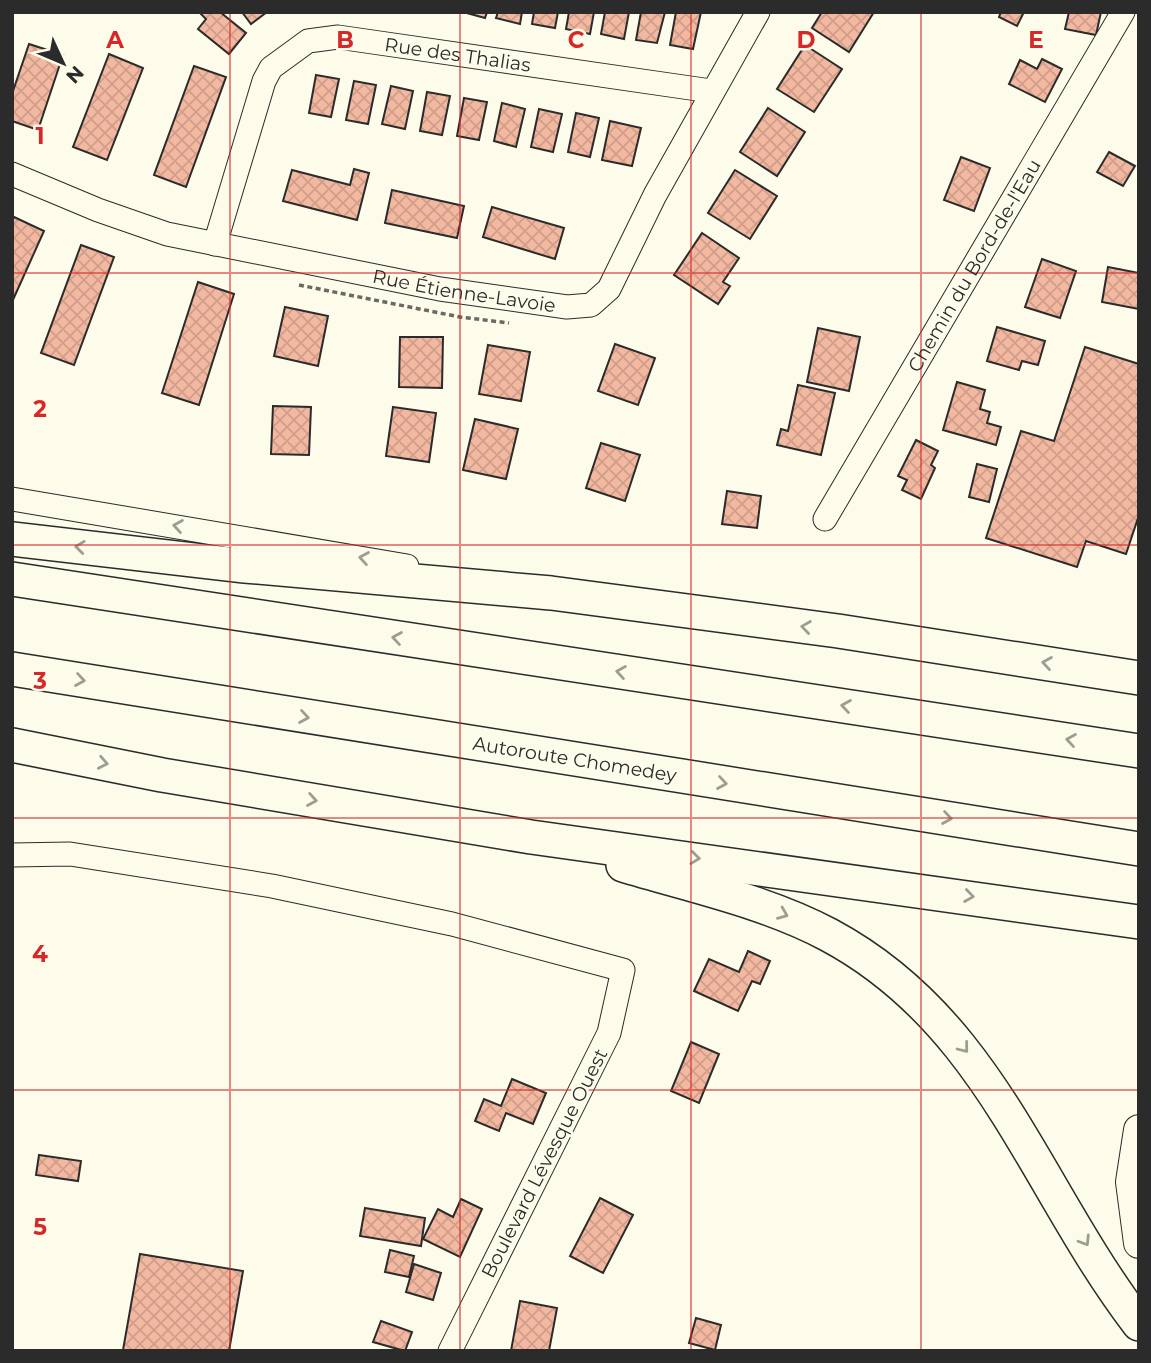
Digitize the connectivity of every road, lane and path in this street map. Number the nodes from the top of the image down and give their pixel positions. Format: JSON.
{"nodes":[{"id":1,"x":758,"y":12,"type":"edge"},
{"id":2,"x":1122,"y":12,"type":"edge"},
{"id":3,"x":711,"y":91,"type":"junction"},
{"id":4,"x":12,"y":174,"type":"edge"},
{"id":5,"x":215,"y":244,"type":"junction"},
{"id":6,"x":290,"y":282,"type":"dead end"},
{"id":7,"x":514,"y":323,"type":"dead end"},
{"id":8,"x":12,"y":499,"type":"edge"},
{"id":9,"x":825,"y":520,"type":"dead end"},
{"id":10,"x":12,"y":539,"type":"edge"},
{"id":11,"x":12,"y":579,"type":"edge"},
{"id":12,"x":551,"y":593,"type":"junction"},
{"id":13,"x":12,"y":669,"type":"edge"},
{"id":14,"x":1139,"y":678,"type":"edge"},
{"id":15,"x":12,"y":745,"type":"edge"},
{"id":16,"x":1139,"y":751,"type":"edge"},
{"id":17,"x":531,"y":837,"type":"junction"},
{"id":18,"x":1139,"y":849,"type":"edge"},
{"id":19,"x":12,"y":855,"type":"edge"},
{"id":20,"x":1139,"y":922,"type":"edge"},
{"id":21,"x":1139,"y":1130,"type":"edge"},
{"id":22,"x":1139,"y":1242,"type":"edge"},
{"id":23,"x":1139,"y":1324,"type":"edge"},
{"id":24,"x":450,"y":1351,"type":"edge"}],
"edges":[{"from":1,"to":3,"type":"street","name":"Rue Étienne-Lavoie"},
{"from":2,"to":9,"type":"street","name":"Chemin du Bord-de-l'Eau"},
{"from":3,"to":5,"type":"street","name":"Rue Étienne-Lavoie"},
{"from":3,"to":5,"type":"street","name":"Rue des Thalias"},
{"from":4,"to":5,"type":"street","name":"Rue Étienne-Lavoie"},
{"from":6,"to":7,"type":"path"},
{"from":12,"to":8,"type":"street","one_way":true},
{"from":12,"to":10,"type":"highway","one_way":true},
{"from":16,"to":11,"type":"highway","one_way":true},
{"from":14,"to":12,"type":"highway","one_way":true},
{"from":13,"to":18,"type":"highway","name":"Autoroute Chomedey","one_way":true},
{"from":15,"to":17,"type":"highway","one_way":true},
{"from":17,"to":20,"type":"highway","one_way":true},
{"from":17,"to":23,"type":"highway","one_way":true},
{"from":19,"to":24,"type":"street","name":"Boulevard Lévesque Ouest"},
{"from":21,"to":22,"type":"main road"}]}
